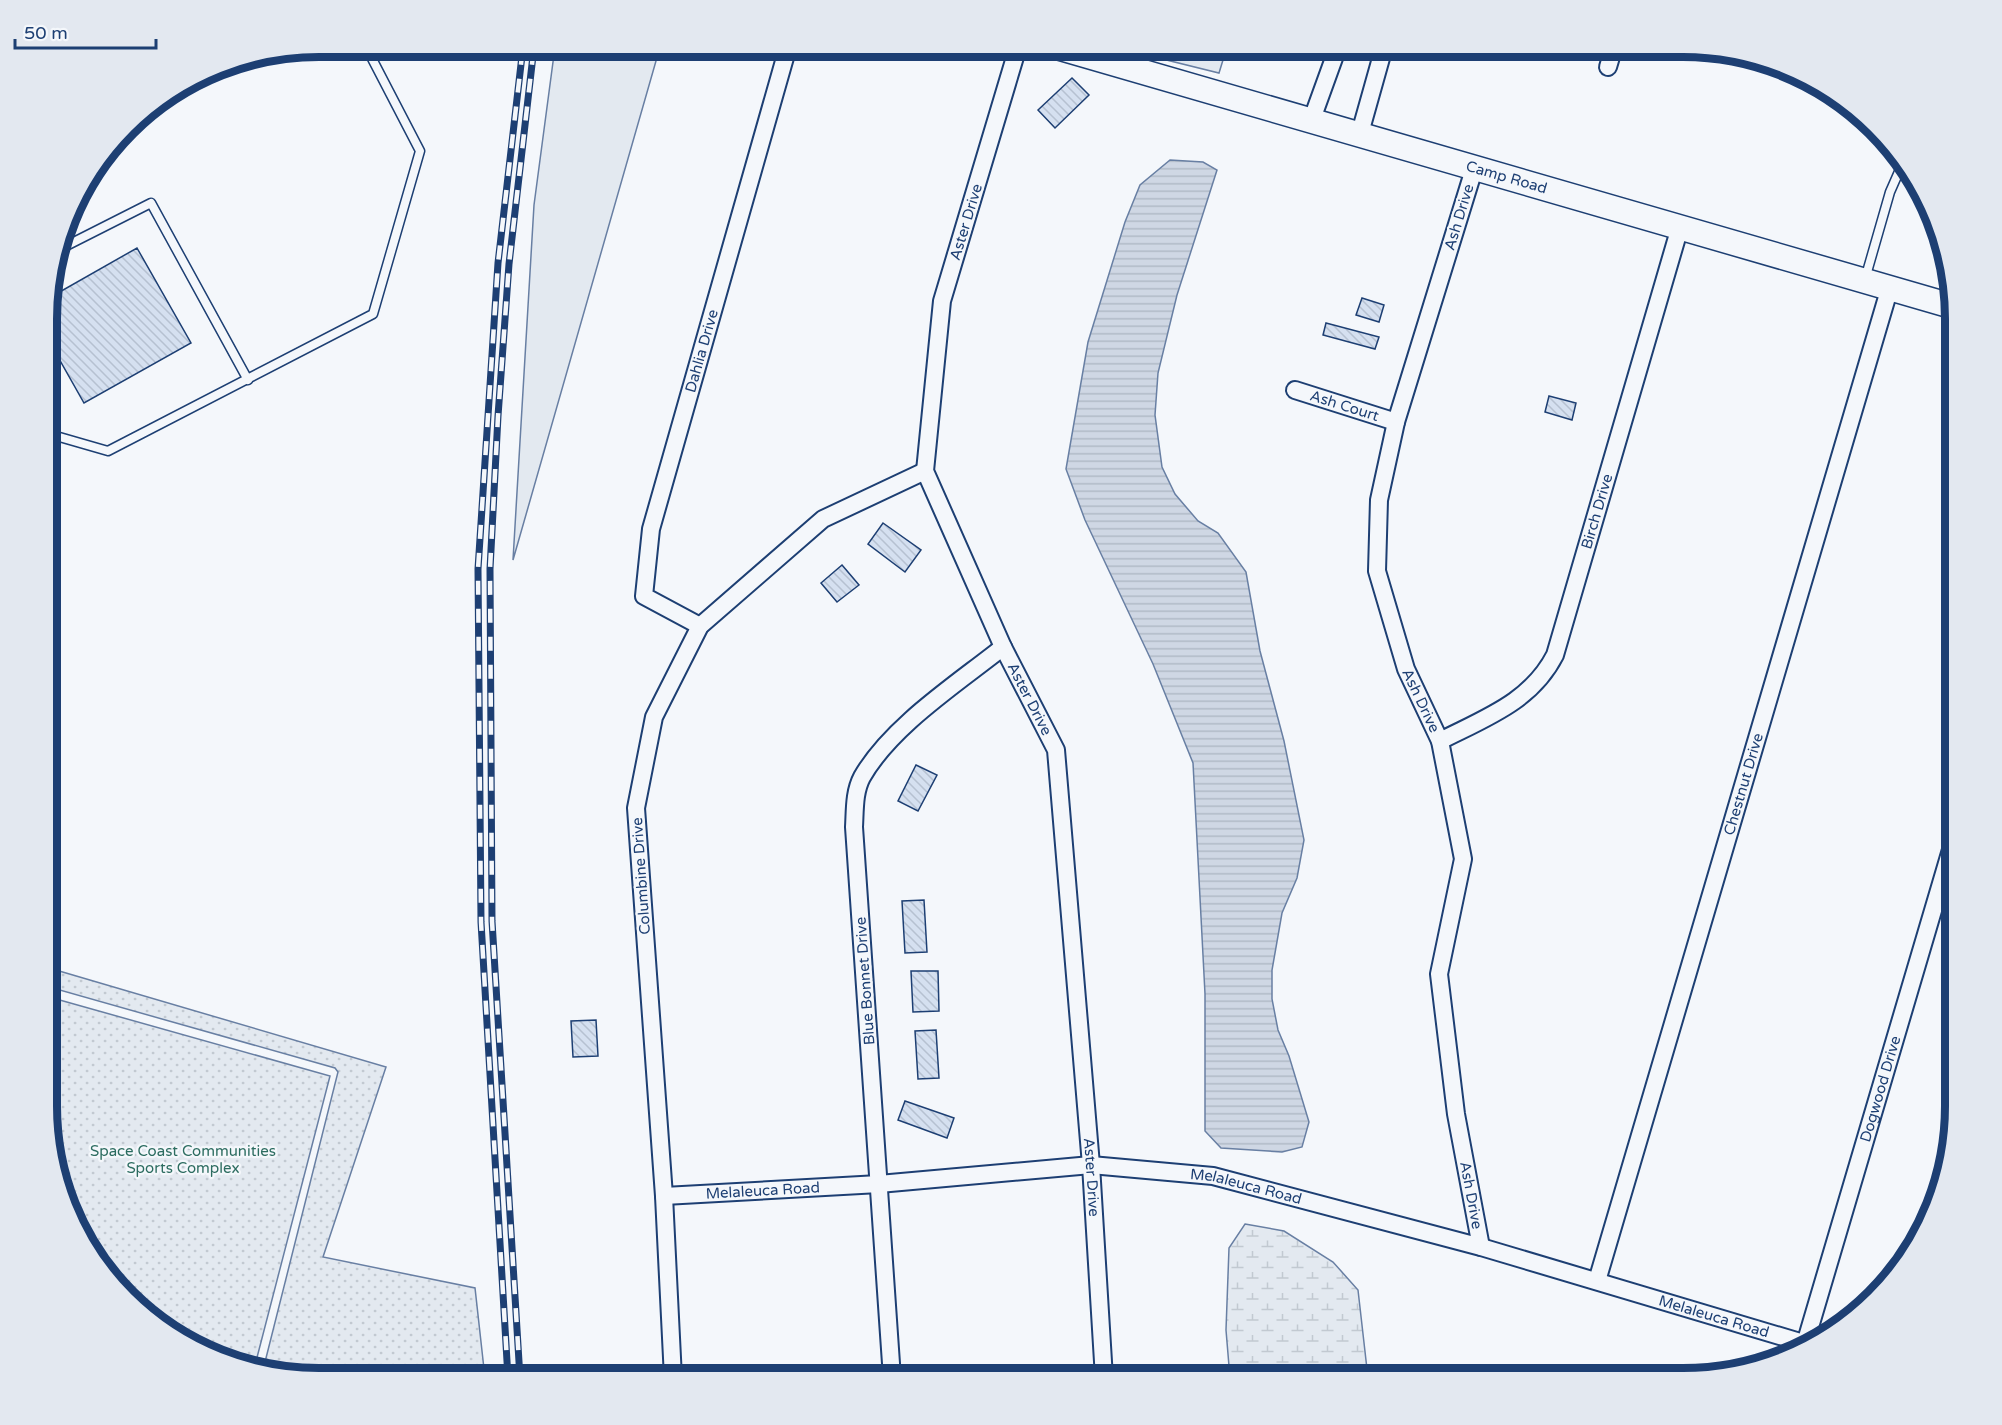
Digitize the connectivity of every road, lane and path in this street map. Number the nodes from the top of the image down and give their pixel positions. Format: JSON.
{"nodes":[{"id":1,"x":372,"y":57,"type":"edge"},
{"id":2,"x":785,"y":57,"type":"edge"},
{"id":3,"x":1015,"y":57,"type":"edge"},
{"id":4,"x":1092,"y":57,"type":"edge"},
{"id":5,"x":1334,"y":57,"type":"edge"},
{"id":6,"x":1381,"y":57,"type":"edge"},
{"id":7,"x":1611,"y":57,"type":"edge"},
{"id":8,"x":1608,"y":68,"type":"dead end"},
{"id":9,"x":1312,"y":119,"type":"junction"},
{"id":10,"x":1360,"y":133,"type":"junction"},
{"id":11,"x":1475,"y":166,"type":"junction"},
{"id":12,"x":1899,"y":171,"type":"edge"},
{"id":13,"x":1680,"y":227,"type":"junction"},
{"id":14,"x":68,"y":245,"type":"edge"},
{"id":15,"x":1864,"y":280,"type":"junction"},
{"id":16,"x":1890,"y":287,"type":"junction"},
{"id":17,"x":1944,"y":303,"type":"edge"},
{"id":18,"x":248,"y":380,"type":"junction"},
{"id":19,"x":1295,"y":390,"type":"dead end"},
{"id":20,"x":1396,"y":422,"type":"junction"},
{"id":21,"x":57,"y":436,"type":"edge"},
{"id":22,"x":925,"y":471,"type":"junction"},
{"id":23,"x":700,"y":626,"type":"junction"},
{"id":24,"x":1003,"y":646,"type":"junction"},
{"id":25,"x":1440,"y":741,"type":"junction"},
{"id":26,"x":1945,"y":870,"type":"edge"},
{"id":27,"x":1091,"y":1165,"type":"junction"},
{"id":28,"x":879,"y":1184,"type":"junction"},
{"id":29,"x":664,"y":1196,"type":"junction"},
{"id":30,"x":1481,"y":1247,"type":"junction"},
{"id":31,"x":1597,"y":1281,"type":"junction"},
{"id":32,"x":1810,"y":1335,"type":"edge"},
{"id":33,"x":1798,"y":1341,"type":"edge"},
{"id":34,"x":673,"y":1368,"type":"edge"},
{"id":35,"x":891,"y":1368,"type":"edge"},
{"id":36,"x":1103,"y":1368,"type":"edge"}],
"edges":[{"from":1,"to":18,"type":"lane"},
{"from":2,"to":23,"type":"street","name":"Dahlia Drive"},
{"from":3,"to":22,"type":"street","name":"Aster Drive"},
{"from":4,"to":9,"type":"street","name":"Camp Road"},
{"from":5,"to":9,"type":"street"},
{"from":6,"to":10,"type":"street"},
{"from":7,"to":8,"type":"street"},
{"from":9,"to":10,"type":"street","name":"Camp Road"},
{"from":10,"to":11,"type":"street","name":"Camp Road"},
{"from":11,"to":13,"type":"street","name":"Camp Road"},
{"from":11,"to":20,"type":"street","name":"Ash Drive"},
{"from":12,"to":15,"type":"lane"},
{"from":13,"to":15,"type":"street","name":"Camp Road"},
{"from":13,"to":25,"type":"street","name":"Birch Drive"},
{"from":14,"to":18,"type":"lane"},
{"from":15,"to":16,"type":"street","name":"Camp Road"},
{"from":16,"to":17,"type":"street","name":"Camp Road"},
{"from":16,"to":31,"type":"street","name":"Chestnut Drive"},
{"from":18,"to":21,"type":"lane"},
{"from":19,"to":20,"type":"street","name":"Ash Court"},
{"from":20,"to":25,"type":"street","name":"Ash Drive"},
{"from":22,"to":23,"type":"street","name":"Columbine Drive"},
{"from":22,"to":24,"type":"street","name":"Aster Drive"},
{"from":23,"to":29,"type":"street","name":"Columbine Drive"},
{"from":24,"to":27,"type":"street","name":"Aster Drive"},
{"from":24,"to":28,"type":"street","name":"Blue Bonnet Drive"},
{"from":25,"to":30,"type":"street","name":"Ash Drive"},
{"from":26,"to":32,"type":"street","name":"Dogwood Drive"},
{"from":27,"to":28,"type":"street","name":"Melaleuca Road"},
{"from":27,"to":30,"type":"street","name":"Melaleuca Road"},
{"from":27,"to":36,"type":"street","name":"Aster Drive"},
{"from":28,"to":29,"type":"street","name":"Melaleuca Road"},
{"from":28,"to":35,"type":"street","name":"Blue Bonnet Drive"},
{"from":29,"to":34,"type":"street","name":"Columbine Drive"},
{"from":30,"to":31,"type":"street","name":"Melaleuca Road"},
{"from":31,"to":33,"type":"street","name":"Melaleuca Road"}]}
